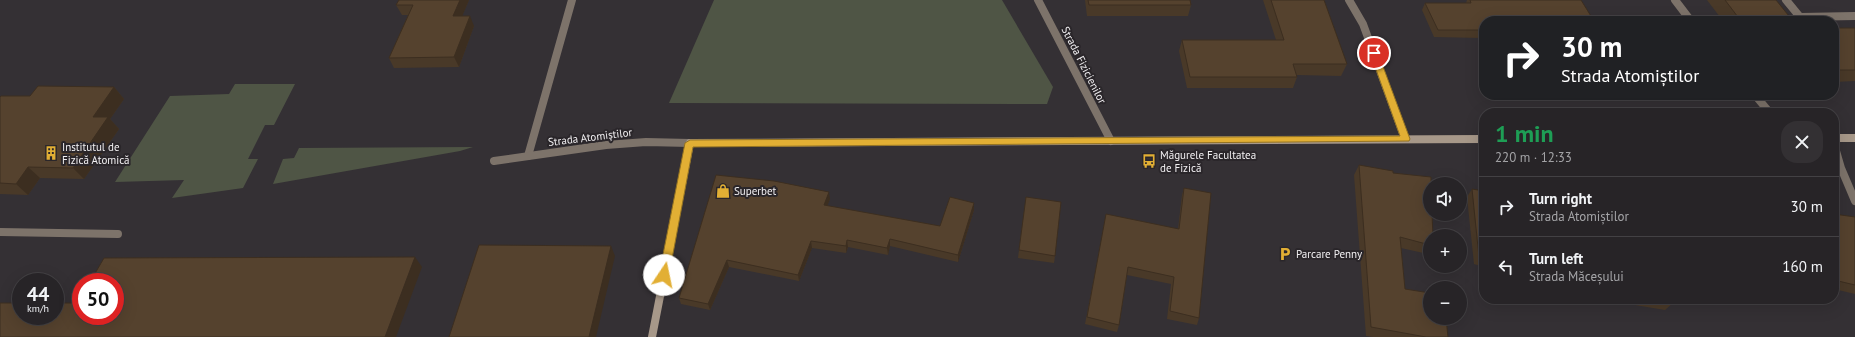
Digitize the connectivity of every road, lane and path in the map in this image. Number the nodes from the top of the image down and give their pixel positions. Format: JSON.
{"nodes":[{"id":1,"x":572,"y":0,"type":"edge"},
{"id":2,"x":1038,"y":0,"type":"edge"},
{"id":3,"x":1349,"y":0,"type":"edge"},
{"id":4,"x":1675,"y":0,"type":"edge"},
{"id":5,"x":1786,"y":0,"type":"edge"},
{"id":6,"x":1687,"y":16,"type":"edge"},
{"id":7,"x":1799,"y":16,"type":"edge"},
{"id":8,"x":1839,"y":16,"type":"edge"},
{"id":9,"x":1855,"y":16,"type":"edge"},
{"id":10,"x":1759,"y":100,"type":"edge"},
{"id":11,"x":1766,"y":108,"type":"edge"},
{"id":12,"x":1839,"y":138,"type":"edge"},
{"id":13,"x":1855,"y":138,"type":"edge"},
{"id":14,"x":1405,"y":139,"type":"junction"},
{"id":15,"x":1479,"y":139,"type":"edge"},
{"id":16,"x":1111,"y":141,"type":"junction"},
{"id":17,"x":690,"y":143,"type":"junction"},
{"id":18,"x":528,"y":156,"type":"junction"},
{"id":19,"x":494,"y":161,"type":"dead end"},
{"id":20,"x":1839,"y":161,"type":"edge"},
{"id":21,"x":1855,"y":201,"type":"edge"},
{"id":22,"x":0,"y":232,"type":"edge"},
{"id":23,"x":118,"y":234,"type":"dead end"},
{"id":24,"x":652,"y":337,"type":"edge"}],
"edges":[{"from":1,"to":18,"type":"street"},
{"from":2,"to":16,"type":"street","name":"Strada Fizicienilor"},
{"from":3,"to":14,"type":"street"},
{"from":4,"to":6,"type":"street"},
{"from":5,"to":7,"type":"street"},
{"from":8,"to":9,"type":"street"},
{"from":10,"to":11,"type":"street"},
{"from":12,"to":13,"type":"main road"},
{"from":14,"to":15,"type":"main road","name":"Strada Atomiștilor"},
{"from":14,"to":16,"type":"main road","name":"Strada Atomiștilor"},
{"from":16,"to":17,"type":"main road","name":"Strada Atomiștilor"},
{"from":17,"to":18,"type":"street","name":"Strada Atomiștilor"},
{"from":17,"to":24,"type":"main road"},
{"from":18,"to":19,"type":"street","name":"Strada Atomiștilor"},
{"from":20,"to":21,"type":"street"},
{"from":22,"to":23,"type":"street"}]}
